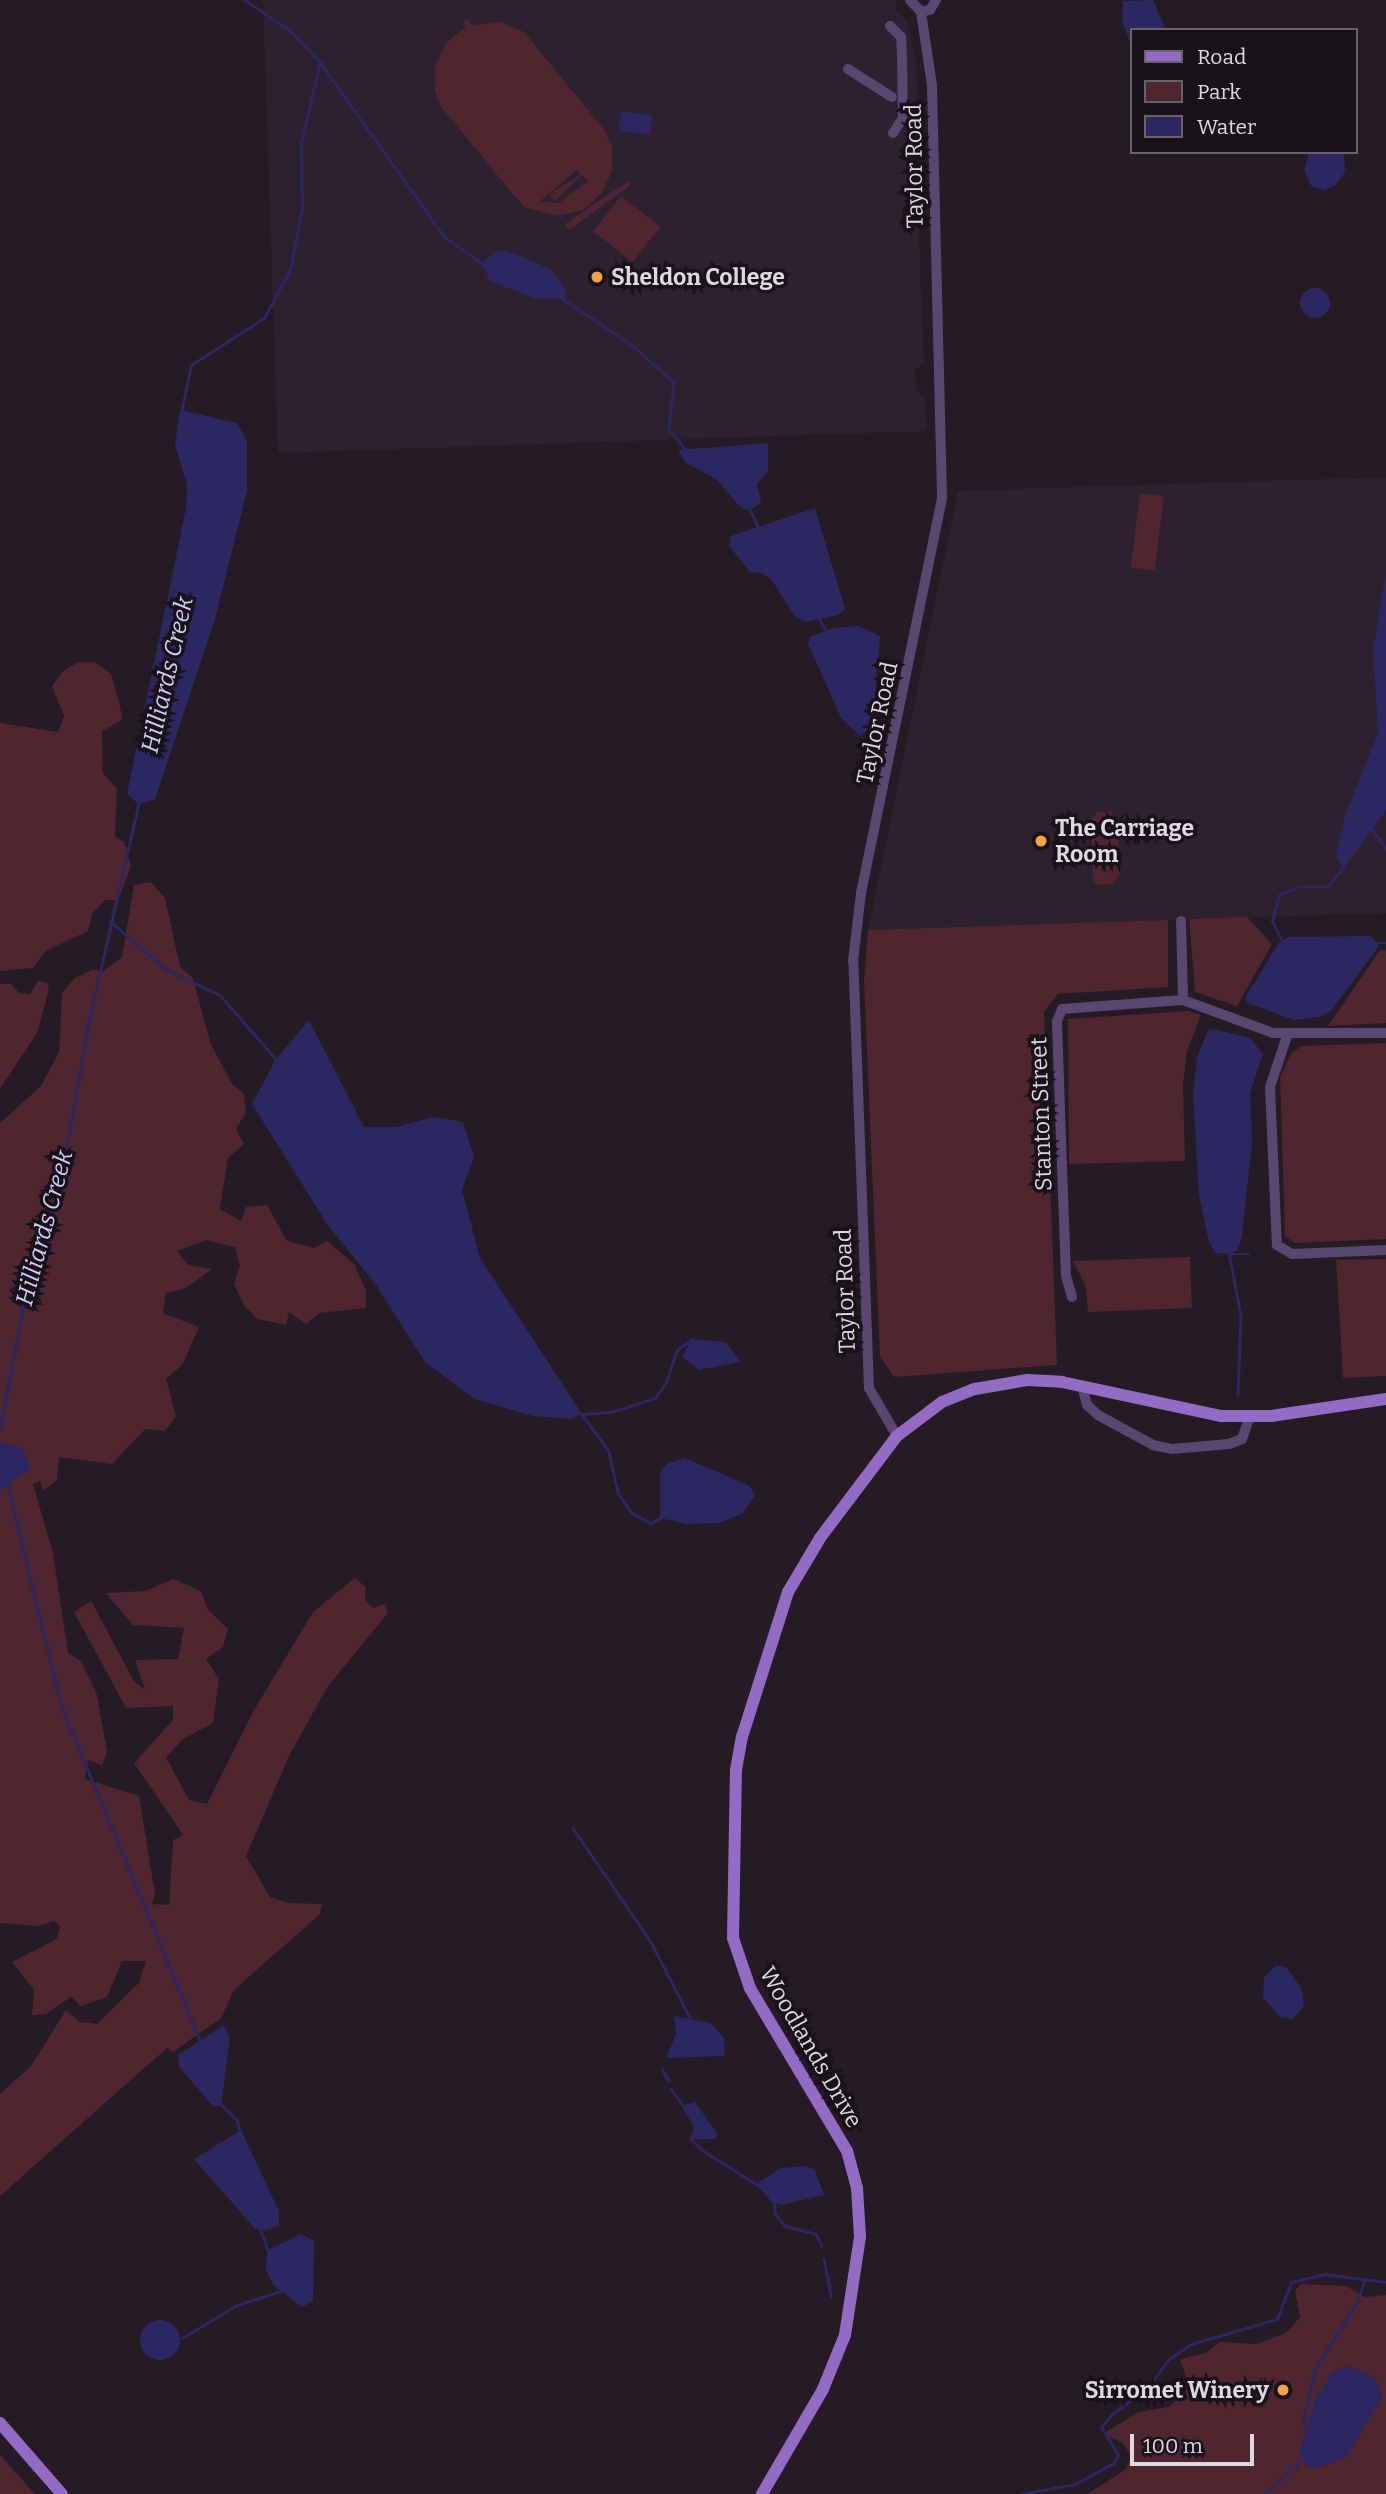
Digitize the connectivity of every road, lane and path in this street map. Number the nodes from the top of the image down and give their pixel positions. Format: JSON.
{"nodes":[{"id":1,"x":910,"y":0,"type":"edge"},
{"id":2,"x":936,"y":0,"type":"edge"},
{"id":3,"x":921,"y":12,"type":"junction"},
{"id":4,"x":890,"y":26,"type":"dead end"},
{"id":5,"x":848,"y":69,"type":"dead end"},
{"id":6,"x":892,"y":97,"type":"dead end"},
{"id":7,"x":893,"y":133,"type":"dead end"},
{"id":8,"x":1181,"y":921,"type":"dead end"},
{"id":9,"x":1183,"y":1000,"type":"junction"},
{"id":10,"x":1386,"y":1033,"type":"edge"},
{"id":11,"x":1287,"y":1036,"type":"junction"},
{"id":12,"x":1386,"y":1250,"type":"edge"},
{"id":13,"x":1072,"y":1297,"type":"dead end"},
{"id":14,"x":1082,"y":1386,"type":"junction"},
{"id":15,"x":1386,"y":1399,"type":"edge"},
{"id":16,"x":1250,"y":1416,"type":"junction"},
{"id":17,"x":897,"y":1436,"type":"junction"},
{"id":18,"x":0,"y":2414,"type":"edge"},
{"id":19,"x":0,"y":2423,"type":"edge"},
{"id":20,"x":16,"y":2440,"type":"junction"},
{"id":21,"x":62,"y":2494,"type":"edge"},
{"id":22,"x":762,"y":2494,"type":"edge"}],
"edges":[{"from":1,"to":3,"type":"street"},
{"from":2,"to":3,"type":"street"},
{"from":3,"to":17,"type":"street","name":"Taylor Road"},
{"from":4,"to":7,"type":"street"},
{"from":5,"to":6,"type":"street"},
{"from":8,"to":9,"type":"street"},
{"from":9,"to":11,"type":"street","name":"Stanton Street"},
{"from":9,"to":13,"type":"street","name":"Stanton Street"},
{"from":10,"to":11,"type":"street","name":"Stanton Street"},
{"from":11,"to":12,"type":"street"},
{"from":14,"to":16,"type":"main road","name":"Woodlands Drive"},
{"from":14,"to":16,"type":"street"},
{"from":14,"to":17,"type":"main road","name":"Woodlands Drive"},
{"from":15,"to":16,"type":"main road","name":"Woodlands Drive"},
{"from":17,"to":22,"type":"main road","name":"Woodlands Drive"},
{"from":18,"to":20,"type":"main road"},
{"from":19,"to":20,"type":"main road"},
{"from":20,"to":21,"type":"main road"}]}
